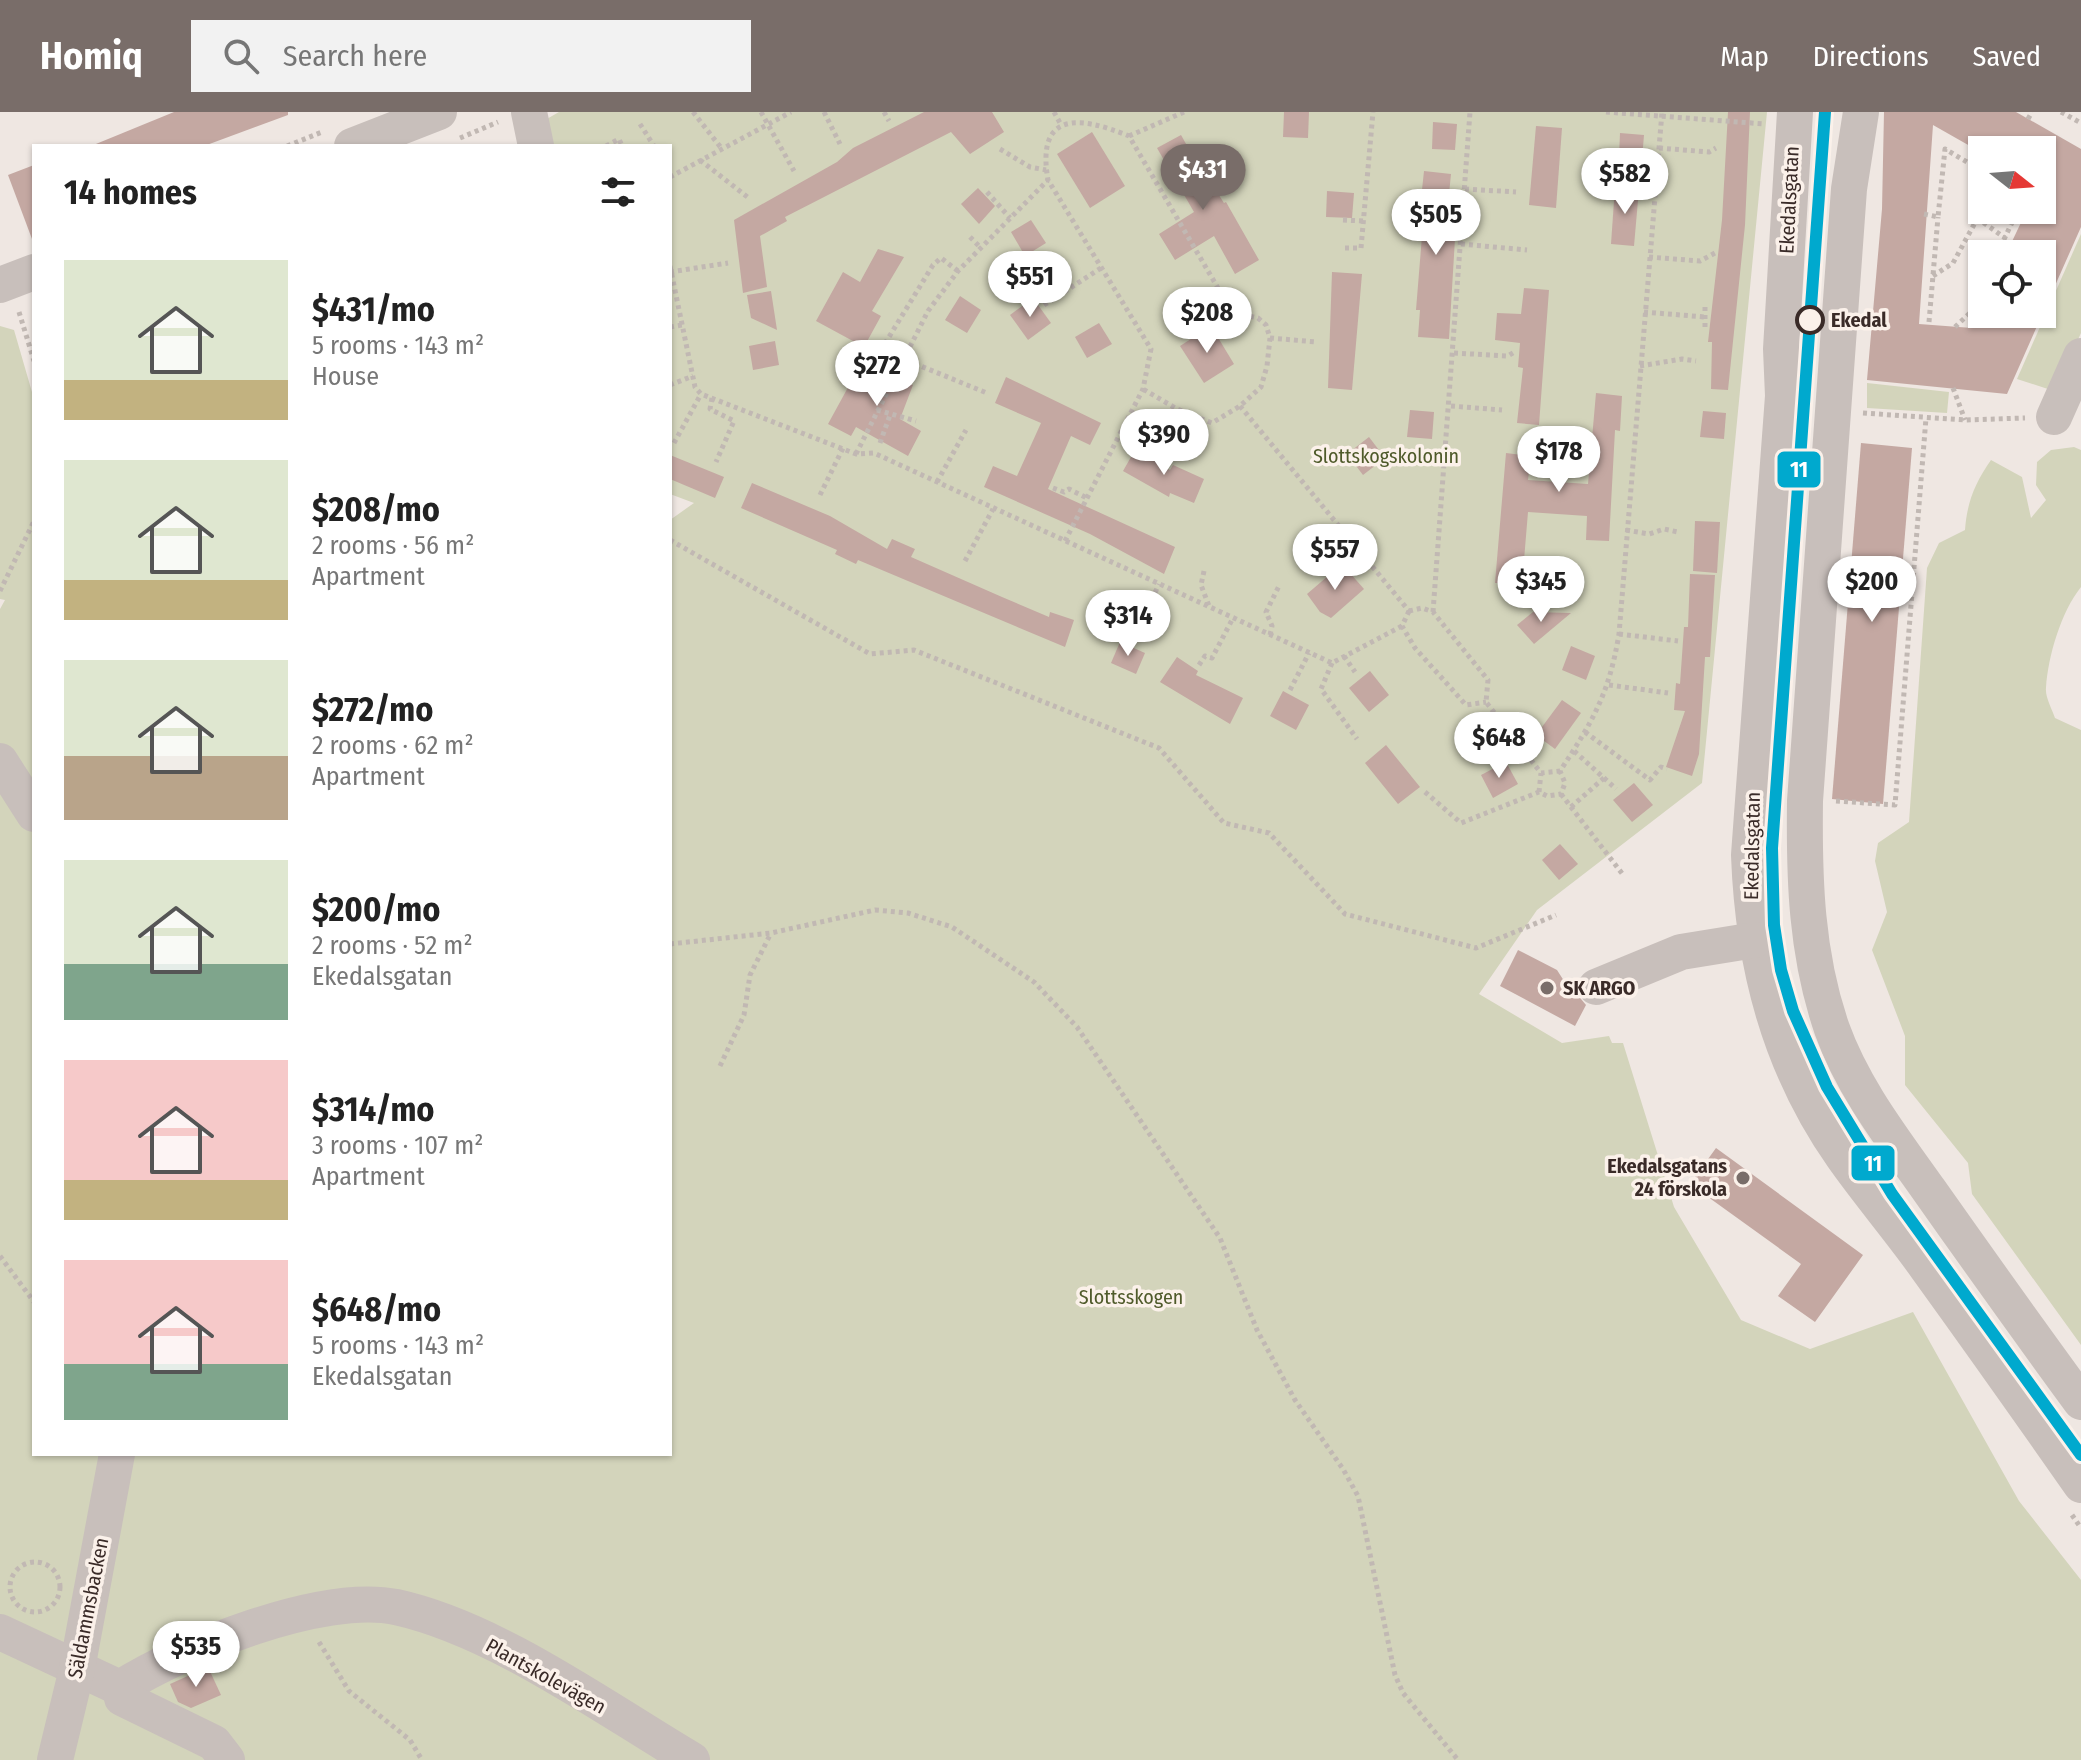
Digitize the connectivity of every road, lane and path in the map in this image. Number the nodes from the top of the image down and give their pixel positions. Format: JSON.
{"nodes":[{"id":1,"x":693,"y":112,"type":"edge"},
{"id":2,"x":761,"y":112,"type":"edge"},
{"id":3,"x":791,"y":112,"type":"edge"},
{"id":4,"x":824,"y":112,"type":"edge"},
{"id":5,"x":884,"y":112,"type":"edge"},
{"id":6,"x":1054,"y":112,"type":"edge"},
{"id":7,"x":1184,"y":112,"type":"edge"},
{"id":8,"x":1373,"y":112,"type":"edge"},
{"id":9,"x":1470,"y":112,"type":"edge"},
{"id":10,"x":1606,"y":112,"type":"edge"},
{"id":11,"x":1861,"y":112,"type":"edge"},
{"id":12,"x":2032,"y":112,"type":"edge"},
{"id":13,"x":2061,"y":112,"type":"edge"},
{"id":14,"x":1662,"y":114,"type":"edge"},
{"id":15,"x":517,"y":115,"type":"edge"},
{"id":16,"x":1780,"y":118,"type":"edge"},
{"id":17,"x":2028,"y":119,"type":"dead end"},
{"id":18,"x":889,"y":121,"type":"dead end"},
{"id":19,"x":1060,"y":123,"type":"junction"},
{"id":20,"x":2081,"y":123,"type":"edge"},
{"id":21,"x":434,"y":124,"type":"edge"},
{"id":22,"x":640,"y":124,"type":"dead end"},
{"id":23,"x":768,"y":124,"type":"junction"},
{"id":24,"x":1129,"y":136,"type":"junction"},
{"id":25,"x":359,"y":144,"type":"edge"},
{"id":26,"x":535,"y":144,"type":"edge"},
{"id":27,"x":653,"y":144,"type":"edge"},
{"id":28,"x":840,"y":144,"type":"dead end"},
{"id":29,"x":1659,"y":148,"type":"junction"},
{"id":30,"x":1716,"y":148,"type":"dead end"},
{"id":31,"x":722,"y":149,"type":"junction"},
{"id":32,"x":1000,"y":149,"type":"dead end"},
{"id":33,"x":700,"y":160,"type":"junction"},
{"id":34,"x":1968,"y":163,"type":"edge"},
{"id":35,"x":1046,"y":170,"type":"junction"},
{"id":36,"x":794,"y":171,"type":"dead end"},
{"id":37,"x":672,"y":174,"type":"edge"},
{"id":38,"x":1048,"y":180,"type":"junction"},
{"id":39,"x":1465,"y":189,"type":"junction"},
{"id":40,"x":987,"y":192,"type":"dead end"},
{"id":41,"x":1516,"y":192,"type":"dead end"},
{"id":42,"x":750,"y":199,"type":"dead end"},
{"id":43,"x":1924,"y":214,"type":"dead end"},
{"id":44,"x":1938,"y":216,"type":"junction"},
{"id":45,"x":1010,"y":218,"type":"junction"},
{"id":46,"x":1343,"y":220,"type":"dead end"},
{"id":47,"x":1364,"y":221,"type":"junction"},
{"id":48,"x":1974,"y":224,"type":"edge"},
{"id":49,"x":1985,"y":224,"type":"edge"},
{"id":50,"x":2012,"y":224,"type":"edge"},
{"id":51,"x":970,"y":237,"type":"dead end"},
{"id":52,"x":2005,"y":238,"type":"joint"},
{"id":53,"x":1461,"y":244,"type":"junction"},
{"id":54,"x":981,"y":248,"type":"junction"},
{"id":55,"x":1345,"y":248,"type":"dead end"},
{"id":56,"x":1527,"y":250,"type":"dead end"},
{"id":57,"x":1715,"y":253,"type":"dead end"},
{"id":58,"x":1649,"y":257,"type":"junction"},
{"id":59,"x":728,"y":263,"type":"dead end"},
{"id":60,"x":1101,"y":268,"type":"junction"},
{"id":61,"x":672,"y":270,"type":"edge"},
{"id":62,"x":958,"y":271,"type":"junction"},
{"id":63,"x":32,"y":273,"type":"edge"},
{"id":64,"x":1933,"y":276,"type":"junction"},
{"id":65,"x":672,"y":279,"type":"edge"},
{"id":66,"x":0,"y":285,"type":"edge"},
{"id":67,"x":1044,"y":305,"type":"dead end"},
{"id":68,"x":1705,"y":307,"type":"dead end"},
{"id":69,"x":1644,"y":312,"type":"junction"},
{"id":70,"x":1968,"y":315,"type":"edge"},
{"id":71,"x":1705,"y":317,"type":"junction"},
{"id":72,"x":1929,"y":322,"type":"dead end"},
{"id":73,"x":682,"y":325,"type":"junction"},
{"id":74,"x":672,"y":327,"type":"edge"},
{"id":75,"x":1705,"y":327,"type":"dead end"},
{"id":76,"x":1955,"y":327,"type":"dead end"},
{"id":77,"x":25,"y":328,"type":"dead end"},
{"id":78,"x":1270,"y":338,"type":"junction"},
{"id":79,"x":1317,"y":342,"type":"dead end"},
{"id":80,"x":1516,"y":351,"type":"dead end"},
{"id":81,"x":1454,"y":353,"type":"junction"},
{"id":82,"x":32,"y":354,"type":"edge"},
{"id":83,"x":2081,"y":356,"type":"edge"},
{"id":84,"x":902,"y":360,"type":"junction"},
{"id":85,"x":1696,"y":361,"type":"dead end"},
{"id":86,"x":1640,"y":366,"type":"junction"},
{"id":87,"x":693,"y":376,"type":"junction"},
{"id":88,"x":672,"y":384,"type":"edge"},
{"id":89,"x":1953,"y":388,"type":"dead end"},
{"id":90,"x":1143,"y":389,"type":"junction"},
{"id":91,"x":987,"y":393,"type":"dead end"},
{"id":92,"x":701,"y":394,"type":"junction"},
{"id":93,"x":712,"y":398,"type":"junction"},
{"id":94,"x":1240,"y":406,"type":"junction"},
{"id":95,"x":1450,"y":406,"type":"junction"},
{"id":96,"x":877,"y":410,"type":"junction"},
{"id":97,"x":1502,"y":410,"type":"dead end"},
{"id":98,"x":890,"y":415,"type":"junction"},
{"id":99,"x":2054,"y":417,"type":"joint"},
{"id":100,"x":1926,"y":418,"type":"junction"},
{"id":101,"x":1965,"y":420,"type":"junction"},
{"id":102,"x":916,"y":421,"type":"dead end"},
{"id":103,"x":1857,"y":427,"type":"dead end"},
{"id":104,"x":966,"y":430,"type":"dead end"},
{"id":105,"x":674,"y":443,"type":"dead end"},
{"id":106,"x":880,"y":443,"type":"dead end"},
{"id":107,"x":843,"y":448,"type":"junction"},
{"id":108,"x":856,"y":454,"type":"junction"},
{"id":109,"x":716,"y":462,"type":"dead end"},
{"id":110,"x":937,"y":482,"type":"junction"},
{"id":111,"x":1053,"y":488,"type":"dead end"},
{"id":112,"x":820,"y":495,"type":"dead end"},
{"id":113,"x":1087,"y":498,"type":"junction"},
{"id":114,"x":994,"y":508,"type":"junction"},
{"id":115,"x":32,"y":525,"type":"edge"},
{"id":116,"x":1626,"y":530,"type":"junction"},
{"id":117,"x":1678,"y":532,"type":"dead end"},
{"id":118,"x":672,"y":541,"type":"edge"},
{"id":119,"x":1065,"y":541,"type":"junction"},
{"id":120,"x":965,"y":561,"type":"dead end"},
{"id":121,"x":1204,"y":571,"type":"dead end"},
{"id":122,"x":1159,"y":584,"type":"junction"},
{"id":123,"x":1279,"y":586,"type":"dead end"},
{"id":124,"x":0,"y":591,"type":"edge"},
{"id":125,"x":1209,"y":606,"type":"junction"},
{"id":126,"x":1409,"y":611,"type":"junction"},
{"id":127,"x":1433,"y":612,"type":"junction"},
{"id":128,"x":1233,"y":618,"type":"junction"},
{"id":129,"x":1402,"y":626,"type":"junction"},
{"id":130,"x":1619,"y":634,"type":"junction"},
{"id":131,"x":1270,"y":635,"type":"junction"},
{"id":132,"x":1135,"y":636,"type":"dead end"},
{"id":133,"x":1678,"y":641,"type":"dead end"},
{"id":134,"x":1309,"y":653,"type":"junction"},
{"id":135,"x":1344,"y":656,"type":"junction"},
{"id":136,"x":1332,"y":663,"type":"junction"},
{"id":137,"x":1199,"y":665,"type":"dead end"},
{"id":138,"x":1355,"y":672,"type":"dead end"},
{"id":139,"x":1609,"y":685,"type":"junction"},
{"id":140,"x":1290,"y":690,"type":"dead end"},
{"id":141,"x":1668,"y":693,"type":"dead end"},
{"id":142,"x":1486,"y":702,"type":"junction"},
{"id":143,"x":1585,"y":732,"type":"junction"},
{"id":144,"x":1357,"y":739,"type":"dead end"},
{"id":145,"x":1574,"y":751,"type":"junction"},
{"id":146,"x":0,"y":761,"type":"edge"},
{"id":147,"x":1667,"y":769,"type":"dead end"},
{"id":148,"x":1560,"y":771,"type":"junction"},
{"id":149,"x":1541,"y":773,"type":"junction"},
{"id":150,"x":1604,"y":778,"type":"junction"},
{"id":151,"x":1616,"y":789,"type":"dead end"},
{"id":152,"x":1425,"y":792,"type":"dead end"},
{"id":153,"x":1539,"y":792,"type":"junction"},
{"id":154,"x":1561,"y":794,"type":"junction"},
{"id":155,"x":1829,"y":800,"type":"dead end"},
{"id":156,"x":1571,"y":807,"type":"junction"},
{"id":157,"x":32,"y":811,"type":"edge"},
{"id":158,"x":1624,"y":876,"type":"dead end"},
{"id":159,"x":1556,"y":915,"type":"dead end"},
{"id":160,"x":771,"y":933,"type":"junction"},
{"id":161,"x":1755,"y":940,"type":"junction"},
{"id":162,"x":672,"y":944,"type":"edge"},
{"id":163,"x":1596,"y":987,"type":"dead end"},
{"id":164,"x":720,"y":1066,"type":"dead end"},
{"id":165,"x":0,"y":1256,"type":"edge"},
{"id":166,"x":32,"y":1299,"type":"edge"},
{"id":167,"x":2081,"y":1402,"type":"edge"},
{"id":168,"x":117,"y":1456,"type":"edge"},
{"id":169,"x":2081,"y":1485,"type":"edge"},
{"id":170,"x":41,"y":1612,"type":"joint"},
{"id":171,"x":0,"y":1632,"type":"edge"},
{"id":172,"x":329,"y":1658,"type":"dead end"},
{"id":173,"x":77,"y":1669,"type":"junction"},
{"id":174,"x":120,"y":1688,"type":"junction"},
{"id":175,"x":55,"y":1760,"type":"edge"},
{"id":176,"x":227,"y":1760,"type":"edge"},
{"id":177,"x":422,"y":1760,"type":"edge"},
{"id":178,"x":692,"y":1760,"type":"edge"},
{"id":179,"x":1458,"y":1760,"type":"edge"}],
"edges":[{"from":1,"to":31,"type":"path"},
{"from":2,"to":23,"type":"path"},
{"from":3,"to":23,"type":"path"},
{"from":4,"to":28,"type":"path"},
{"from":5,"to":18,"type":"path"},
{"from":6,"to":19,"type":"path"},
{"from":7,"to":24,"type":"path"},
{"from":8,"to":47,"type":"path"},
{"from":9,"to":39,"type":"path"},
{"from":10,"to":14,"type":"path"},
{"from":11,"to":167,"type":"street"},
{"from":12,"to":17,"type":"path"},
{"from":13,"to":20,"type":"path"},
{"from":14,"to":16,"type":"path"},
{"from":14,"to":29,"type":"path"},
{"from":15,"to":21,"type":"path"},
{"from":15,"to":26,"type":"street"},
{"from":16,"to":161,"type":"street","name":"Ekedalsgatan"},
{"from":19,"to":24,"type":"path"},
{"from":19,"to":35,"type":"path"},
{"from":21,"to":25,"type":"street"},
{"from":22,"to":27,"type":"path"},
{"from":23,"to":31,"type":"path"},
{"from":23,"to":36,"type":"path"},
{"from":24,"to":78,"type":"path"},
{"from":29,"to":30,"type":"path"},
{"from":29,"to":58,"type":"path"},
{"from":31,"to":33,"type":"path"},
{"from":32,"to":35,"type":"path"},
{"from":33,"to":37,"type":"path"},
{"from":33,"to":42,"type":"path"},
{"from":34,"to":44,"type":"path"},
{"from":35,"to":38,"type":"path"},
{"from":38,"to":45,"type":"path"},
{"from":38,"to":60,"type":"path"},
{"from":39,"to":41,"type":"path"},
{"from":39,"to":53,"type":"path"},
{"from":40,"to":45,"type":"path"},
{"from":43,"to":44,"type":"path"},
{"from":44,"to":64,"type":"path"},
{"from":45,"to":54,"type":"path"},
{"from":46,"to":47,"type":"path"},
{"from":47,"to":55,"type":"path"},
{"from":48,"to":64,"type":"path"},
{"from":49,"to":52,"type":"path"},
{"from":50,"to":52,"type":"path"},
{"from":51,"to":54,"type":"path"},
{"from":53,"to":56,"type":"path"},
{"from":53,"to":81,"type":"path"},
{"from":54,"to":62,"type":"path"},
{"from":57,"to":58,"type":"path"},
{"from":58,"to":69,"type":"path"},
{"from":59,"to":61,"type":"path"},
{"from":60,"to":67,"type":"path"},
{"from":60,"to":90,"type":"path"},
{"from":62,"to":84,"type":"path"},
{"from":62,"to":84,"type":"path"},
{"from":63,"to":66,"type":"street"},
{"from":64,"to":72,"type":"path"},
{"from":65,"to":73,"type":"path"},
{"from":68,"to":71,"type":"path"},
{"from":69,"to":71,"type":"path"},
{"from":69,"to":86,"type":"path"},
{"from":70,"to":76,"type":"path"},
{"from":71,"to":75,"type":"path"},
{"from":73,"to":74,"type":"path"},
{"from":73,"to":87,"type":"path"},
{"from":77,"to":82,"type":"path"},
{"from":78,"to":79,"type":"path"},
{"from":78,"to":94,"type":"path"},
{"from":80,"to":81,"type":"path"},
{"from":81,"to":95,"type":"path"},
{"from":83,"to":99,"type":"street"},
{"from":84,"to":91,"type":"path"},
{"from":84,"to":96,"type":"path"},
{"from":85,"to":86,"type":"path"},
{"from":86,"to":116,"type":"path"},
{"from":87,"to":88,"type":"path"},
{"from":87,"to":92,"type":"path"},
{"from":89,"to":101,"type":"path"},
{"from":90,"to":94,"type":"path"},
{"from":90,"to":113,"type":"path"},
{"from":92,"to":93,"type":"path"},
{"from":92,"to":105,"type":"path"},
{"from":93,"to":107,"type":"path"},
{"from":93,"to":109,"type":"path"},
{"from":94,"to":126,"type":"path"},
{"from":95,"to":97,"type":"path"},
{"from":95,"to":127,"type":"path"},
{"from":96,"to":98,"type":"path"},
{"from":96,"to":108,"type":"path"},
{"from":98,"to":102,"type":"path"},
{"from":98,"to":106,"type":"path"},
{"from":99,"to":101,"type":"path"},
{"from":100,"to":101,"type":"path"},
{"from":100,"to":103,"type":"path"},
{"from":100,"to":155,"type":"path"},
{"from":104,"to":110,"type":"path"},
{"from":107,"to":108,"type":"path"},
{"from":107,"to":112,"type":"path"},
{"from":108,"to":110,"type":"path"},
{"from":110,"to":114,"type":"path"},
{"from":111,"to":113,"type":"path"},
{"from":113,"to":119,"type":"path"},
{"from":114,"to":119,"type":"path"},
{"from":114,"to":120,"type":"path"},
{"from":115,"to":124,"type":"path"},
{"from":116,"to":117,"type":"path"},
{"from":116,"to":130,"type":"path"},
{"from":118,"to":159,"type":"path"},
{"from":119,"to":122,"type":"path"},
{"from":121,"to":125,"type":"path"},
{"from":122,"to":125,"type":"path"},
{"from":122,"to":132,"type":"path"},
{"from":123,"to":131,"type":"path"},
{"from":125,"to":128,"type":"path"},
{"from":126,"to":127,"type":"path"},
{"from":126,"to":129,"type":"path"},
{"from":127,"to":142,"type":"path"},
{"from":128,"to":131,"type":"path"},
{"from":128,"to":137,"type":"path"},
{"from":129,"to":135,"type":"path"},
{"from":129,"to":142,"type":"path"},
{"from":130,"to":133,"type":"path"},
{"from":130,"to":139,"type":"path"},
{"from":131,"to":134,"type":"path"},
{"from":134,"to":136,"type":"path"},
{"from":134,"to":140,"type":"path"},
{"from":135,"to":136,"type":"path"},
{"from":135,"to":138,"type":"path"},
{"from":136,"to":144,"type":"path"},
{"from":139,"to":141,"type":"path"},
{"from":139,"to":143,"type":"path"},
{"from":142,"to":149,"type":"path"},
{"from":143,"to":145,"type":"path"},
{"from":143,"to":147,"type":"path"},
{"from":145,"to":148,"type":"path"},
{"from":145,"to":150,"type":"path"},
{"from":146,"to":157,"type":"street"},
{"from":148,"to":149,"type":"path"},
{"from":148,"to":154,"type":"path"},
{"from":149,"to":153,"type":"path"},
{"from":150,"to":151,"type":"path"},
{"from":150,"to":156,"type":"path"},
{"from":152,"to":153,"type":"path"},
{"from":153,"to":154,"type":"path"},
{"from":154,"to":156,"type":"path"},
{"from":156,"to":158,"type":"path"},
{"from":160,"to":162,"type":"path"},
{"from":160,"to":164,"type":"path"},
{"from":160,"to":179,"type":"path"},
{"from":161,"to":163,"type":"street"},
{"from":161,"to":169,"type":"street","name":"Ekedalsgatan"},
{"from":165,"to":166,"type":"path"},
{"from":168,"to":173,"type":"street","name":"Säldammsbacken"},
{"from":170,"to":170,"type":"path"},
{"from":171,"to":173,"type":"street"},
{"from":172,"to":177,"type":"path"},
{"from":173,"to":174,"type":"street"},
{"from":173,"to":175,"type":"street","name":"Säldammsbacken"},
{"from":174,"to":176,"type":"street"},
{"from":174,"to":178,"type":"street","name":"Plantskolevägen"}]}
